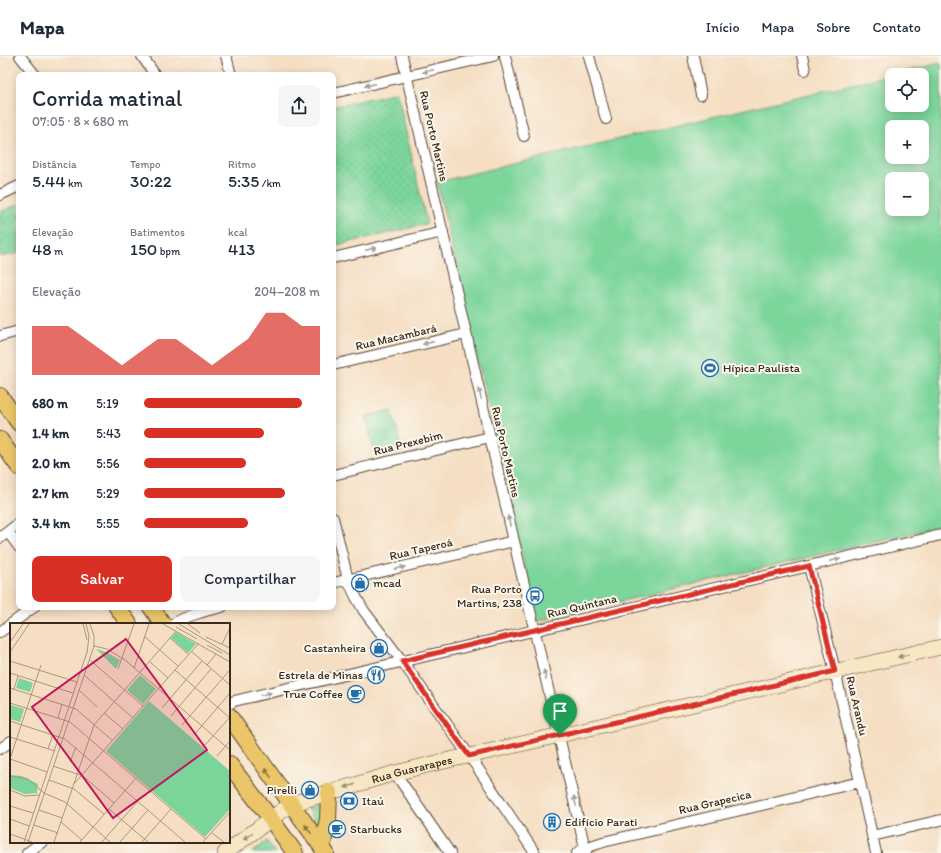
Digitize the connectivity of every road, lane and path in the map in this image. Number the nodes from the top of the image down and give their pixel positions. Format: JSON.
{"nodes":[{"id":1,"x":20,"y":56,"type":"edge"},
{"id":2,"x":142,"y":56,"type":"edge"},
{"id":3,"x":226,"y":56,"type":"edge"},
{"id":4,"x":402,"y":56,"type":"edge"},
{"id":5,"x":493,"y":56,"type":"edge"},
{"id":6,"x":506,"y":56,"type":"edge"},
{"id":7,"x":589,"y":56,"type":"edge"},
{"id":8,"x":693,"y":56,"type":"edge"},
{"id":9,"x":802,"y":56,"type":"edge"},
{"id":10,"x":805,"y":70,"type":"dead end"},
{"id":11,"x":33,"y":72,"type":"edge"},
{"id":12,"x":153,"y":72,"type":"edge"},
{"id":13,"x":230,"y":72,"type":"edge"},
{"id":14,"x":406,"y":76,"type":"junction"},
{"id":15,"x":336,"y":92,"type":"edge"},
{"id":16,"x":701,"y":95,"type":"dead end"},
{"id":17,"x":606,"y":119,"type":"dead end"},
{"id":18,"x":524,"y":136,"type":"dead end"},
{"id":19,"x":16,"y":187,"type":"edge"},
{"id":20,"x":0,"y":195,"type":"edge"},
{"id":21,"x":443,"y":232,"type":"junction"},
{"id":22,"x":336,"y":257,"type":"edge"},
{"id":23,"x":16,"y":332,"type":"edge"},
{"id":24,"x":466,"y":334,"type":"junction"},
{"id":25,"x":0,"y":336,"type":"edge"},
{"id":26,"x":336,"y":364,"type":"edge"},
{"id":27,"x":0,"y":396,"type":"edge"},
{"id":28,"x":16,"y":419,"type":"edge"},
{"id":29,"x":490,"y":437,"type":"junction"},
{"id":30,"x":0,"y":440,"type":"edge"},
{"id":31,"x":16,"y":463,"type":"edge"},
{"id":32,"x":336,"y":474,"type":"edge"},
{"id":33,"x":16,"y":525,"type":"edge"},
{"id":34,"x":336,"y":530,"type":"edge"},
{"id":35,"x":4,"y":535,"type":"edge"},
{"id":36,"x":941,"y":535,"type":"edge"},
{"id":37,"x":514,"y":541,"type":"junction"},
{"id":38,"x":16,"y":545,"type":"edge"},
{"id":39,"x":809,"y":566,"type":"junction"},
{"id":40,"x":348,"y":580,"type":"junction"},
{"id":41,"x":336,"y":582,"type":"edge"},
{"id":42,"x":30,"y":610,"type":"edge"},
{"id":43,"x":119,"y":610,"type":"edge"},
{"id":44,"x":153,"y":610,"type":"edge"},
{"id":45,"x":208,"y":610,"type":"edge"},
{"id":46,"x":12,"y":623,"type":"edge"},
{"id":47,"x":128,"y":623,"type":"edge"},
{"id":48,"x":162,"y":623,"type":"edge"},
{"id":49,"x":175,"y":623,"type":"edge"},
{"id":50,"x":10,"y":625,"type":"edge"},
{"id":51,"x":535,"y":630,"type":"junction"},
{"id":52,"x":0,"y":632,"type":"edge"},
{"id":53,"x":941,"y":647,"type":"edge"},
{"id":54,"x":402,"y":661,"type":"junction"},
{"id":55,"x":835,"y":671,"type":"junction"},
{"id":56,"x":230,"y":703,"type":"edge"},
{"id":57,"x":230,"y":717,"type":"edge"},
{"id":58,"x":560,"y":735,"type":"junction"},
{"id":59,"x":10,"y":742,"type":"edge"},
{"id":60,"x":0,"y":749,"type":"edge"},
{"id":61,"x":469,"y":756,"type":"junction"},
{"id":62,"x":230,"y":765,"type":"edge"},
{"id":63,"x":395,"y":773,"type":"junction"},
{"id":64,"x":860,"y":782,"type":"junction"},
{"id":65,"x":329,"y":792,"type":"junction"},
{"id":66,"x":291,"y":804,"type":"junction"},
{"id":67,"x":271,"y":819,"type":"junction"},
{"id":68,"x":941,"y":820,"type":"edge"},
{"id":69,"x":872,"y":836,"type":"junction"},
{"id":70,"x":41,"y":843,"type":"edge"},
{"id":71,"x":231,"y":851,"type":"edge"},
{"id":72,"x":324,"y":851,"type":"edge"},
{"id":73,"x":583,"y":851,"type":"edge"},
{"id":74,"x":27,"y":853,"type":"edge"},
{"id":75,"x":295,"y":853,"type":"edge"},
{"id":76,"x":450,"y":853,"type":"edge"},
{"id":77,"x":535,"y":853,"type":"edge"},
{"id":78,"x":876,"y":853,"type":"edge"}],
"edges":[{"from":1,"to":11,"type":"street"},
{"from":2,"to":12,"type":"street"},
{"from":3,"to":13,"type":"street"},
{"from":4,"to":14,"type":"street","name":"Rua Porto Martins"},
{"from":5,"to":14,"type":"street","one_way":true},
{"from":6,"to":18,"type":"street"},
{"from":7,"to":17,"type":"street"},
{"from":8,"to":16,"type":"street"},
{"from":9,"to":10,"type":"street"},
{"from":14,"to":15,"type":"street","one_way":true},
{"from":14,"to":21,"type":"street","name":"Rua Porto Martins"},
{"from":19,"to":20,"type":"street"},
{"from":22,"to":21,"type":"street","one_way":true},
{"from":21,"to":24,"type":"street","name":"Rua Porto Martins"},
{"from":23,"to":25,"type":"street"},
{"from":24,"to":26,"type":"street","name":"Rua Macambará","one_way":true},
{"from":29,"to":24,"type":"street","name":"Rua Porto Martins","one_way":true},
{"from":27,"to":28,"type":"main road"},
{"from":29,"to":32,"type":"street","name":"Rua Prexebim"},
{"from":37,"to":29,"type":"street","name":"Rua Porto Martins","one_way":true},
{"from":30,"to":31,"type":"main road"},
{"from":33,"to":35,"type":"street"},
{"from":34,"to":40,"type":"street"},
{"from":35,"to":38,"type":"street"},
{"from":39,"to":36,"type":"street","name":"Rua Quintana","one_way":true},
{"from":40,"to":37,"type":"street","name":"Rua Taperoá","one_way":true},
{"from":37,"to":51,"type":"street","name":"Rua Porto Martins"},
{"from":39,"to":51,"type":"street","name":"Rua Quintana"},
{"from":39,"to":55,"type":"street","name":"Rua Arandu"},
{"from":40,"to":41,"type":"street","name":"Rua Taperoá"},
{"from":40,"to":54,"type":"street"},
{"from":42,"to":46,"type":"street"},
{"from":43,"to":47,"type":"main road"},
{"from":44,"to":48,"type":"main road"},
{"from":45,"to":49,"type":"street"},
{"from":50,"to":52,"type":"street"},
{"from":51,"to":54,"type":"street","name":"Rua Quintana"},
{"from":58,"to":51,"type":"street","name":"Rua Porto Martins","one_way":true},
{"from":53,"to":55,"type":"street","name":"Rua Guararapes","one_way":true},
{"from":56,"to":54,"type":"street","name":"Rua Quintana","one_way":true},
{"from":54,"to":61,"type":"street"},
{"from":55,"to":58,"type":"street","name":"Rua Guararapes"},
{"from":55,"to":64,"type":"street","name":"Rua Arandu"},
{"from":66,"to":57,"type":"main road","one_way":true},
{"from":58,"to":61,"type":"street","name":"Rua Guararapes"},
{"from":73,"to":58,"type":"street","name":"Rua Porto Martins","one_way":true},
{"from":59,"to":60,"type":"street"},
{"from":61,"to":63,"type":"street","name":"Rua Guararapes"},
{"from":61,"to":77,"type":"street"},
{"from":62,"to":67,"type":"main road"},
{"from":63,"to":65,"type":"street","name":"Rua Guararapes","one_way":true},
{"from":63,"to":76,"type":"street"},
{"from":64,"to":69,"type":"street","name":"Rua Arandu"},
{"from":64,"to":73,"type":"street","name":"Rua Grapecica"},
{"from":65,"to":66,"type":"street","name":"Rua Guararapes"},
{"from":65,"to":72,"type":"main road"},
{"from":66,"to":67,"type":"street","name":"Rua Guararapes"},
{"from":72,"to":66,"type":"main road","one_way":true},
{"from":67,"to":71,"type":"street","name":"Rua Guararapes","one_way":true},
{"from":67,"to":75,"type":"main road"},
{"from":68,"to":69,"type":"street"},
{"from":69,"to":78,"type":"street","name":"Rua Arandu"},
{"from":70,"to":74,"type":"street"}]}
